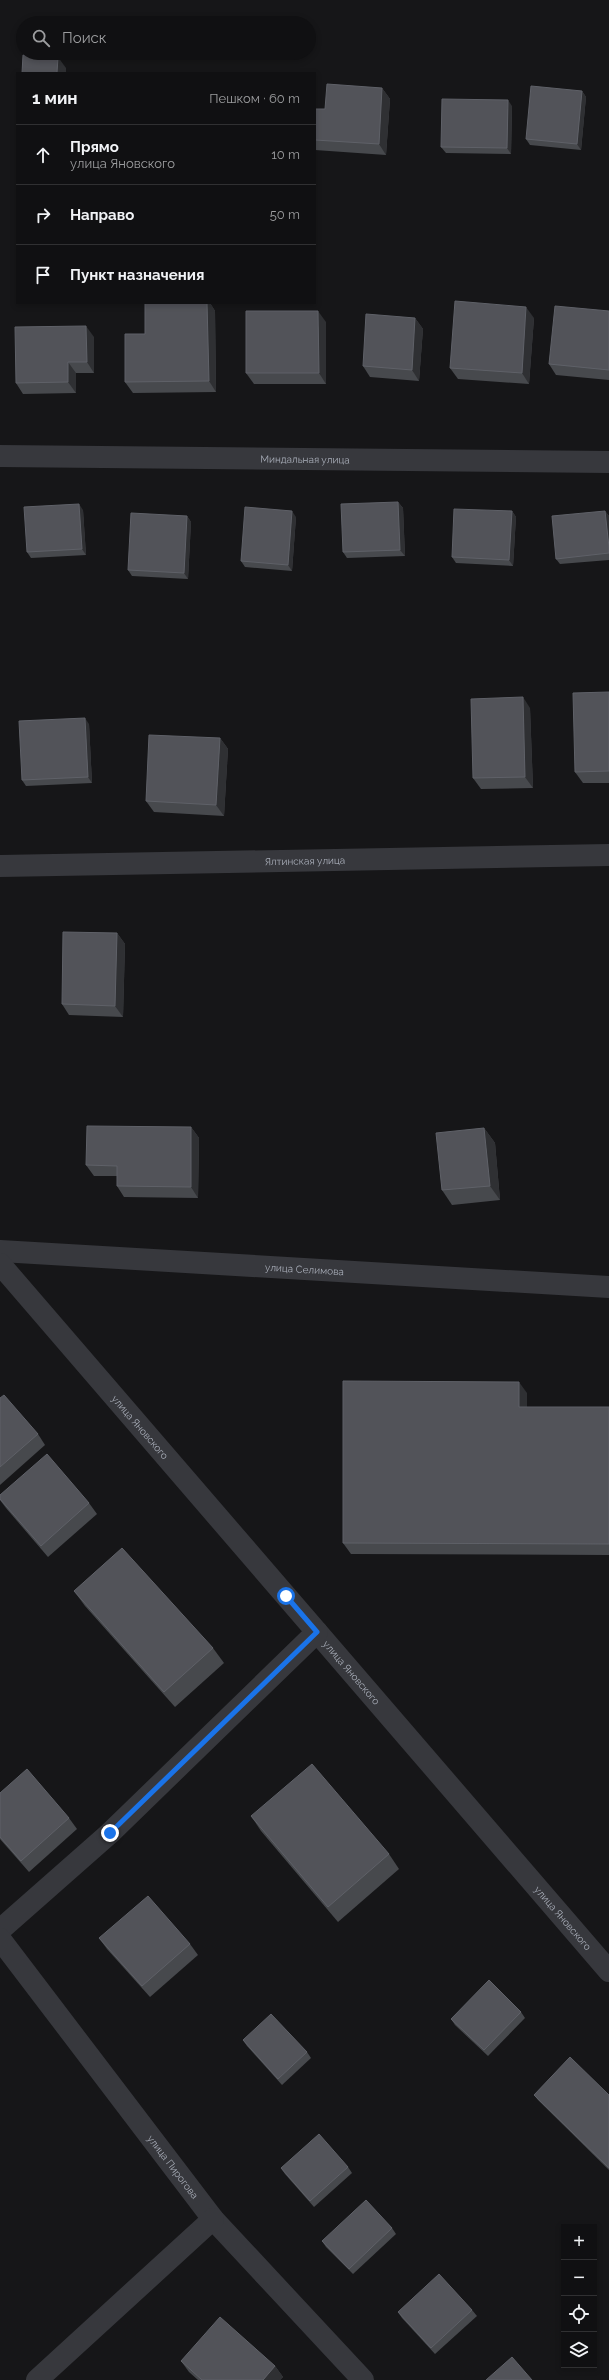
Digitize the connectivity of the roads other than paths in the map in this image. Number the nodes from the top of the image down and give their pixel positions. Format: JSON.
{"nodes":[{"id":1,"x":0,"y":456,"type":"edge"},
{"id":2,"x":609,"y":462,"type":"edge"},
{"id":3,"x":609,"y":855,"type":"edge"},
{"id":4,"x":0,"y":866,"type":"edge"},
{"id":5,"x":0,"y":1251,"type":"edge"},
{"id":6,"x":0,"y":1264,"type":"edge"},
{"id":7,"x":609,"y":1287,"type":"edge"},
{"id":8,"x":317,"y":1632,"type":"junction"},
{"id":9,"x":0,"y":1930,"type":"edge"},
{"id":10,"x":0,"y":1939,"type":"edge"},
{"id":11,"x":609,"y":1971,"type":"edge"},
{"id":12,"x":212,"y":2219,"type":"junction"},
{"id":13,"x":36,"y":2380,"type":"edge"},
{"id":14,"x":363,"y":2380,"type":"edge"}],
"edges":[{"from":1,"to":2,"type":"street","name":"Миндальная улица"},
{"from":3,"to":4,"type":"street","name":"Ялтинская улица"},
{"from":5,"to":7,"type":"street","name":"улица Селимова"},
{"from":6,"to":8,"type":"street","name":"улица Яновского"},
{"from":8,"to":9,"type":"street"},
{"from":8,"to":11,"type":"street","name":"улица Яновского"},
{"from":10,"to":12,"type":"street","name":"улица Пирогова"},
{"from":12,"to":13,"type":"street"},
{"from":12,"to":14,"type":"street","name":"улица Пирогова"}]}
